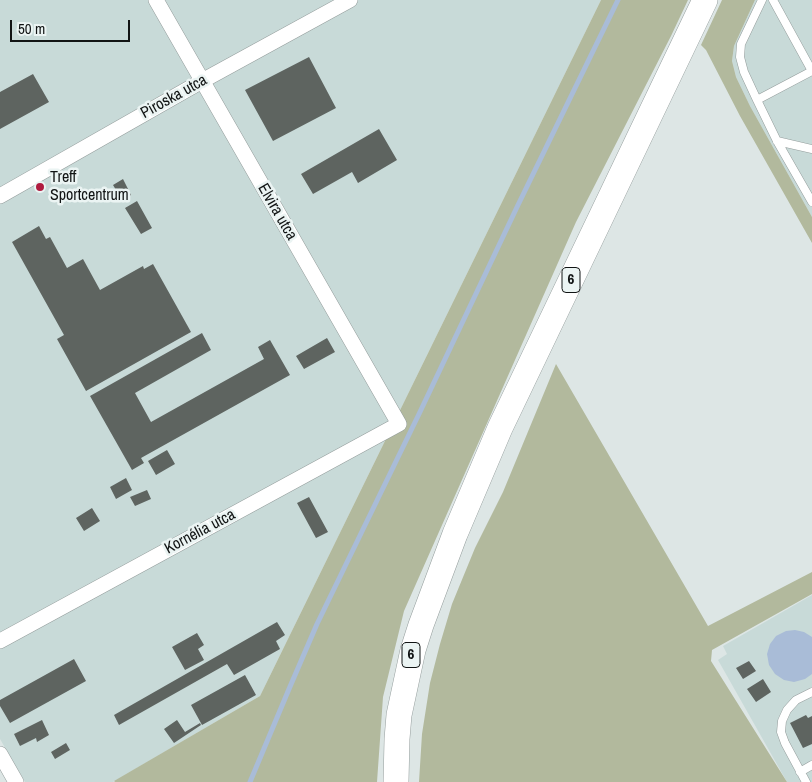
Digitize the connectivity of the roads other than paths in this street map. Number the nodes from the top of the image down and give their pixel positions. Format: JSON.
{"nodes":[{"id":1,"x":156,"y":0,"type":"edge"},
{"id":2,"x":350,"y":0,"type":"edge"},
{"id":3,"x":705,"y":0,"type":"edge"},
{"id":4,"x":762,"y":0,"type":"edge"},
{"id":5,"x":773,"y":0,"type":"edge"},
{"id":6,"x":812,"y":71,"type":"edge"},
{"id":7,"x":202,"y":81,"type":"junction"},
{"id":8,"x":757,"y":100,"type":"junction"},
{"id":9,"x":777,"y":141,"type":"junction"},
{"id":10,"x":812,"y":149,"type":"edge"},
{"id":11,"x":0,"y":196,"type":"edge"},
{"id":12,"x":812,"y":202,"type":"edge"},
{"id":13,"x":399,"y":424,"type":"joint"},
{"id":14,"x":0,"y":641,"type":"edge"},
{"id":15,"x":812,"y":692,"type":"edge"},
{"id":16,"x":0,"y":754,"type":"edge"},
{"id":17,"x":812,"y":765,"type":"edge"},
{"id":18,"x":800,"y":772,"type":"junction"},
{"id":19,"x":16,"y":782,"type":"edge"},
{"id":20,"x":396,"y":782,"type":"edge"},
{"id":21,"x":806,"y":782,"type":"edge"}],
"edges":[{"from":1,"to":7,"type":"street","name":"Elvira utca"},
{"from":2,"to":7,"type":"street","name":"Piroska utca"},
{"from":3,"to":20,"type":"main road","number":"6"},
{"from":4,"to":8,"type":"lane"},
{"from":5,"to":6,"type":"lane"},
{"from":6,"to":8,"type":"lane"},
{"from":7,"to":11,"type":"street","name":"Piroska utca"},
{"from":7,"to":13,"type":"street","name":"Elvira utca"},
{"from":8,"to":9,"type":"lane"},
{"from":9,"to":10,"type":"lane"},
{"from":9,"to":12,"type":"lane"},
{"from":13,"to":14,"type":"street","name":"Kornélia utca"},
{"from":15,"to":18,"type":"lane"},
{"from":16,"to":19,"type":"street"},
{"from":17,"to":18,"type":"lane"},
{"from":18,"to":21,"type":"lane"}]}
